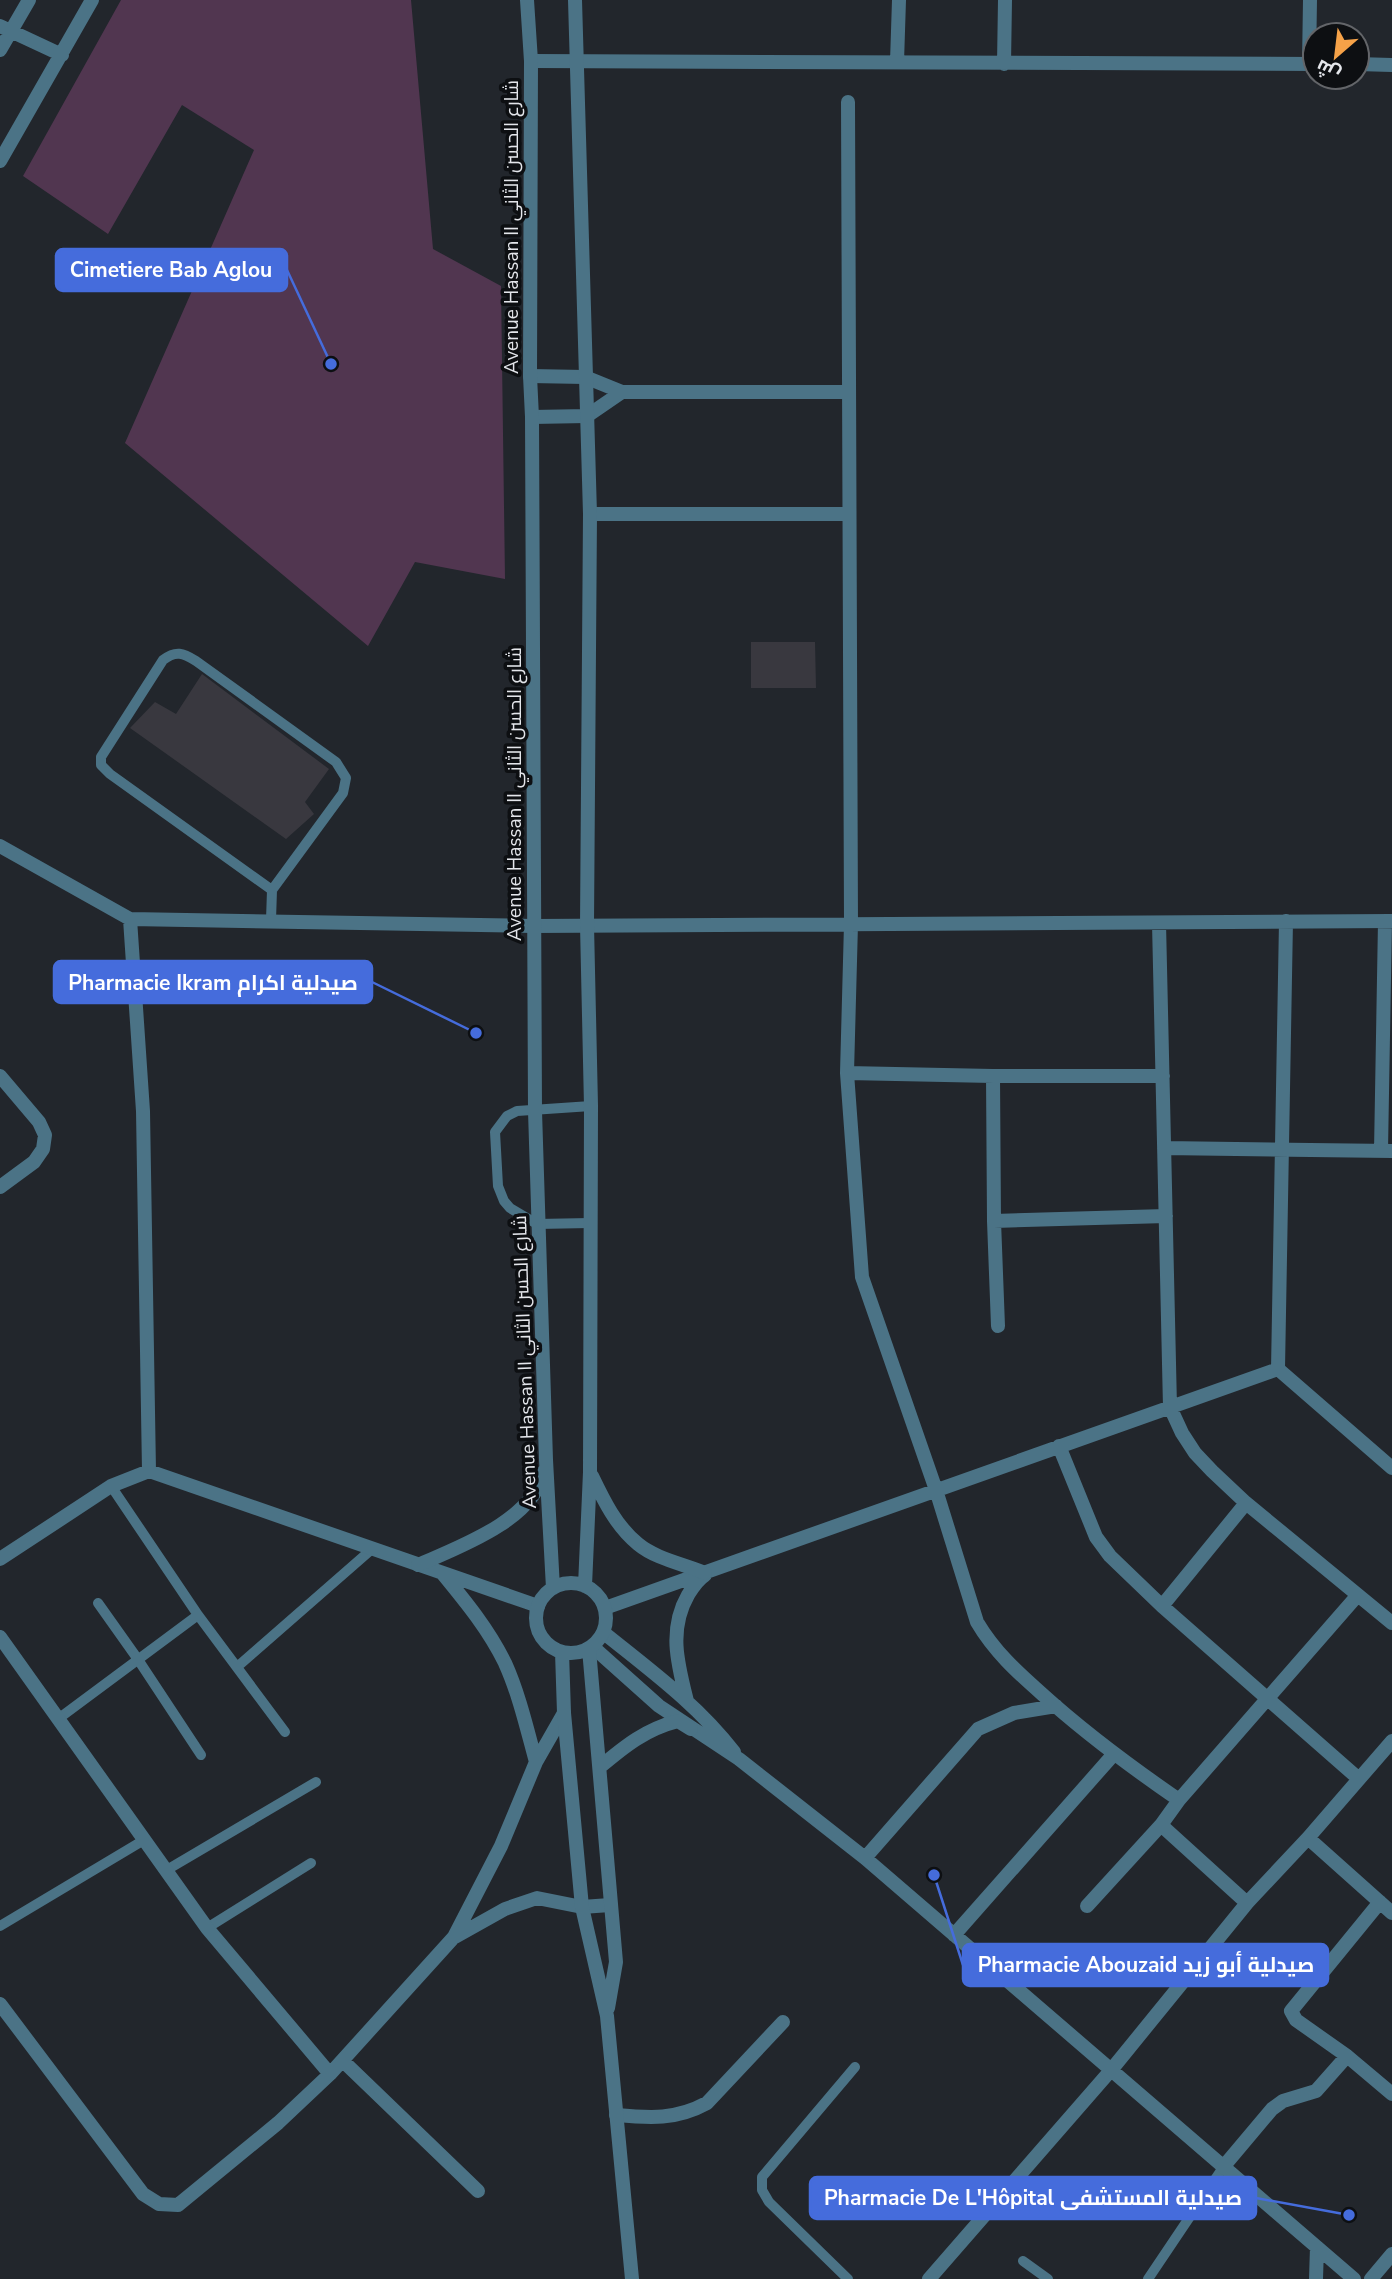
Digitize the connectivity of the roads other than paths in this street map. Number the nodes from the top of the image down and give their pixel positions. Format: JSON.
{"nodes":[{"id":1,"x":29,"y":0,"type":"edge"},
{"id":2,"x":93,"y":0,"type":"edge"},
{"id":3,"x":527,"y":0,"type":"edge"},
{"id":4,"x":575,"y":0,"type":"edge"},
{"id":5,"x":899,"y":0,"type":"edge"},
{"id":6,"x":1005,"y":0,"type":"edge"},
{"id":7,"x":1310,"y":0,"type":"edge"},
{"id":8,"x":1311,"y":21,"type":"edge"},
{"id":9,"x":5,"y":29,"type":"edge"},
{"id":10,"x":0,"y":50,"type":"edge"},
{"id":11,"x":62,"y":55,"type":"junction"},
{"id":12,"x":531,"y":61,"type":"junction"},
{"id":13,"x":578,"y":61,"type":"junction"},
{"id":14,"x":897,"y":62,"type":"junction"},
{"id":15,"x":1004,"y":64,"type":"junction"},
{"id":16,"x":1301,"y":64,"type":"edge"},
{"id":17,"x":1371,"y":64,"type":"edge"},
{"id":18,"x":1392,"y":65,"type":"edge"},
{"id":19,"x":848,"y":102,"type":"dead end"},
{"id":20,"x":0,"y":161,"type":"edge"},
{"id":21,"x":530,"y":376,"type":"junction"},
{"id":22,"x":585,"y":377,"type":"junction"},
{"id":23,"x":622,"y":392,"type":"junction"},
{"id":24,"x":848,"y":392,"type":"junction"},
{"id":25,"x":587,"y":416,"type":"junction"},
{"id":26,"x":532,"y":418,"type":"junction"},
{"id":27,"x":590,"y":514,"type":"junction"},
{"id":28,"x":848,"y":514,"type":"junction"},
{"id":29,"x":0,"y":846,"type":"edge"},
{"id":30,"x":272,"y":890,"type":"junction"},
{"id":31,"x":130,"y":919,"type":"junction"},
{"id":32,"x":271,"y":920,"type":"junction"},
{"id":33,"x":1286,"y":921,"type":"junction"},
{"id":34,"x":1388,"y":921,"type":"edge"},
{"id":35,"x":1159,"y":923,"type":"junction"},
{"id":36,"x":587,"y":925,"type":"junction"},
{"id":37,"x":851,"y":925,"type":"junction"},
{"id":38,"x":533,"y":926,"type":"junction"},
{"id":39,"x":847,"y":1073,"type":"junction"},
{"id":40,"x":0,"y":1076,"type":"edge"},
{"id":41,"x":993,"y":1076,"type":"junction"},
{"id":42,"x":1163,"y":1076,"type":"junction"},
{"id":43,"x":591,"y":1107,"type":"junction"},
{"id":44,"x":535,"y":1111,"type":"junction"},
{"id":45,"x":1164,"y":1148,"type":"junction"},
{"id":46,"x":1282,"y":1150,"type":"junction"},
{"id":47,"x":1386,"y":1151,"type":"edge"},
{"id":48,"x":0,"y":1187,"type":"edge"},
{"id":49,"x":1166,"y":1216,"type":"junction"},
{"id":50,"x":994,"y":1221,"type":"junction"},
{"id":51,"x":590,"y":1223,"type":"junction"},
{"id":52,"x":537,"y":1224,"type":"junction"},
{"id":53,"x":998,"y":1326,"type":"dead end"},
{"id":54,"x":1278,"y":1369,"type":"junction"},
{"id":55,"x":1170,"y":1407,"type":"junction"},
{"id":56,"x":1059,"y":1447,"type":"junction"},
{"id":57,"x":546,"y":1460,"type":"junction"},
{"id":58,"x":1392,"y":1468,"type":"edge"},
{"id":59,"x":149,"y":1471,"type":"junction"},
{"id":60,"x":590,"y":1472,"type":"junction"},
{"id":61,"x":111,"y":1486,"type":"junction"},
{"id":62,"x":936,"y":1490,"type":"junction"},
{"id":63,"x":1246,"y":1503,"type":"junction"},
{"id":64,"x":372,"y":1549,"type":"junction"},
{"id":65,"x":0,"y":1559,"type":"edge"},
{"id":66,"x":418,"y":1564,"type":"junction"},
{"id":67,"x":711,"y":1570,"type":"junction"},
{"id":68,"x":442,"y":1573,"type":"junction"},
{"id":69,"x":585,"y":1586,"type":"junction"},
{"id":70,"x":553,"y":1588,"type":"junction"},
{"id":71,"x":1357,"y":1596,"type":"junction"},
{"id":72,"x":98,"y":1603,"type":"dead end"},
{"id":73,"x":1162,"y":1605,"type":"junction"},
{"id":74,"x":538,"y":1606,"type":"junction"},
{"id":75,"x":605,"y":1608,"type":"junction"},
{"id":76,"x":198,"y":1615,"type":"junction"},
{"id":77,"x":1392,"y":1623,"type":"edge"},
{"id":78,"x":604,"y":1633,"type":"junction"},
{"id":79,"x":0,"y":1637,"type":"edge"},
{"id":80,"x":591,"y":1648,"type":"junction"},
{"id":81,"x":562,"y":1652,"type":"junction"},
{"id":82,"x":137,"y":1658,"type":"junction"},
{"id":83,"x":237,"y":1667,"type":"junction"},
{"id":84,"x":1267,"y":1699,"type":"junction"},
{"id":85,"x":688,"y":1703,"type":"junction"},
{"id":86,"x":1056,"y":1706,"type":"junction"},
{"id":87,"x":564,"y":1713,"type":"junction"},
{"id":88,"x":58,"y":1718,"type":"junction"},
{"id":89,"x":691,"y":1729,"type":"junction"},
{"id":90,"x":285,"y":1732,"type":"dead end"},
{"id":91,"x":1392,"y":1741,"type":"edge"},
{"id":92,"x":201,"y":1755,"type":"dead end"},
{"id":93,"x":1113,"y":1755,"type":"junction"},
{"id":94,"x":738,"y":1759,"type":"junction"},
{"id":95,"x":536,"y":1762,"type":"junction"},
{"id":96,"x":600,"y":1767,"type":"junction"},
{"id":97,"x":1359,"y":1779,"type":"junction"},
{"id":98,"x":316,"y":1782,"type":"dead end"},
{"id":99,"x":1179,"y":1800,"type":"junction"},
{"id":100,"x":1161,"y":1825,"type":"junction"},
{"id":101,"x":1308,"y":1838,"type":"junction"},
{"id":102,"x":144,"y":1840,"type":"junction"},
{"id":103,"x":864,"y":1858,"type":"junction"},
{"id":104,"x":311,"y":1863,"type":"dead end"},
{"id":105,"x":165,"y":1871,"type":"junction"},
{"id":106,"x":1380,"y":1902,"type":"junction"},
{"id":107,"x":1247,"y":1903,"type":"junction"},
{"id":108,"x":610,"y":1905,"type":"junction"},
{"id":109,"x":1087,"y":1906,"type":"dead end"},
{"id":110,"x":582,"y":1907,"type":"junction"},
{"id":111,"x":1392,"y":1913,"type":"edge"},
{"id":112,"x":0,"y":1926,"type":"edge"},
{"id":113,"x":207,"y":1928,"type":"junction"},
{"id":114,"x":954,"y":1936,"type":"junction"},
{"id":115,"x":454,"y":1937,"type":"junction"},
{"id":116,"x":0,"y":2004,"type":"edge"},
{"id":117,"x":607,"y":2016,"type":"junction"},
{"id":118,"x":783,"y":2022,"type":"dead end"},
{"id":119,"x":1347,"y":2056,"type":"junction"},
{"id":120,"x":343,"y":2061,"type":"junction"},
{"id":121,"x":855,"y":2067,"type":"dead end"},
{"id":122,"x":1112,"y":2068,"type":"junction"},
{"id":123,"x":330,"y":2074,"type":"junction"},
{"id":124,"x":1392,"y":2094,"type":"edge"},
{"id":125,"x":616,"y":2115,"type":"junction"},
{"id":126,"x":1224,"y":2166,"type":"junction"},
{"id":127,"x":478,"y":2191,"type":"dead end"},
{"id":128,"x":1317,"y":2247,"type":"junction"},
{"id":129,"x":1392,"y":2255,"type":"edge"},
{"id":130,"x":1023,"y":2261,"type":"dead end"},
{"id":131,"x":632,"y":2279,"type":"edge"},
{"id":132,"x":848,"y":2279,"type":"edge"},
{"id":133,"x":929,"y":2279,"type":"edge"},
{"id":134,"x":1048,"y":2279,"type":"edge"},
{"id":135,"x":1148,"y":2279,"type":"edge"},
{"id":136,"x":1316,"y":2279,"type":"edge"},
{"id":137,"x":1354,"y":2279,"type":"edge"},
{"id":138,"x":1371,"y":2279,"type":"edge"}],
"edges":[{"from":1,"to":9,"type":"street"},
{"from":2,"to":11,"type":"street"},
{"from":3,"to":12,"type":"street","name":"Avenue Hassan II شارع الحسن الثاني"},
{"from":4,"to":13,"type":"street"},
{"from":5,"to":14,"type":"street"},
{"from":6,"to":15,"type":"street"},
{"from":7,"to":8,"type":"street"},
{"from":9,"to":10,"type":"street"},
{"from":9,"to":11,"type":"street"},
{"from":11,"to":20,"type":"street"},
{"from":12,"to":13,"type":"street"},
{"from":12,"to":21,"type":"street","name":"Avenue Hassan II شارع الحسن الثاني"},
{"from":13,"to":14,"type":"street"},
{"from":13,"to":22,"type":"street"},
{"from":14,"to":15,"type":"street"},
{"from":15,"to":16,"type":"street"},
{"from":17,"to":18,"type":"street"},
{"from":19,"to":24,"type":"street"},
{"from":21,"to":22,"type":"street"},
{"from":21,"to":26,"type":"street","name":"Avenue Hassan II شارع الحسن الثاني"},
{"from":22,"to":23,"type":"street"},
{"from":22,"to":25,"type":"street"},
{"from":23,"to":24,"type":"street"},
{"from":23,"to":25,"type":"street"},
{"from":24,"to":28,"type":"street"},
{"from":25,"to":26,"type":"street"},
{"from":25,"to":27,"type":"street"},
{"from":26,"to":38,"type":"street","name":"Avenue Hassan II شارع الحسن الثاني"},
{"from":27,"to":28,"type":"street"},
{"from":27,"to":36,"type":"street"},
{"from":28,"to":37,"type":"street"},
{"from":29,"to":31,"type":"street"},
{"from":30,"to":30,"type":"lane"},
{"from":30,"to":32,"type":"lane"},
{"from":31,"to":32,"type":"street"},
{"from":31,"to":59,"type":"street"},
{"from":32,"to":38,"type":"street"},
{"from":33,"to":34,"type":"street"},
{"from":33,"to":35,"type":"street"},
{"from":33,"to":46,"type":"street"},
{"from":34,"to":47,"type":"street"},
{"from":35,"to":37,"type":"street"},
{"from":35,"to":42,"type":"street"},
{"from":36,"to":37,"type":"street"},
{"from":36,"to":38,"type":"street"},
{"from":36,"to":43,"type":"street"},
{"from":37,"to":39,"type":"street"},
{"from":38,"to":44,"type":"street","name":"Avenue Hassan II شارع الحسن الثاني"},
{"from":39,"to":41,"type":"street"},
{"from":39,"to":62,"type":"street"},
{"from":40,"to":48,"type":"street"},
{"from":41,"to":42,"type":"street"},
{"from":41,"to":50,"type":"street"},
{"from":42,"to":45,"type":"street"},
{"from":43,"to":44,"type":"lane"},
{"from":43,"to":51,"type":"street"},
{"from":44,"to":52,"type":"street","name":"Avenue Hassan II شارع الحسن الثاني"},
{"from":44,"to":52,"type":"lane"},
{"from":45,"to":46,"type":"street"},
{"from":45,"to":49,"type":"street"},
{"from":46,"to":47,"type":"street"},
{"from":46,"to":54,"type":"street"},
{"from":49,"to":50,"type":"street"},
{"from":49,"to":55,"type":"street"},
{"from":50,"to":53,"type":"street"},
{"from":51,"to":52,"type":"lane"},
{"from":51,"to":60,"type":"street"},
{"from":52,"to":57,"type":"street","name":"Avenue Hassan II شارع الحسن الثاني"},
{"from":54,"to":55,"type":"street"},
{"from":54,"to":58,"type":"street"},
{"from":55,"to":56,"type":"street"},
{"from":55,"to":63,"type":"street"},
{"from":56,"to":62,"type":"street"},
{"from":56,"to":73,"type":"street"},
{"from":57,"to":66,"type":"street"},
{"from":57,"to":70,"type":"street","name":"Avenue Hassan II شارع الحسن الثاني"},
{"from":59,"to":61,"type":"street"},
{"from":59,"to":64,"type":"street"},
{"from":60,"to":67,"type":"street"},
{"from":60,"to":69,"type":"street"},
{"from":61,"to":65,"type":"street"},
{"from":61,"to":76,"type":"lane"},
{"from":62,"to":67,"type":"street"},
{"from":62,"to":86,"type":"street"},
{"from":63,"to":71,"type":"street"},
{"from":63,"to":73,"type":"street"},
{"from":64,"to":66,"type":"street"},
{"from":64,"to":83,"type":"lane"},
{"from":66,"to":68,"type":"street"},
{"from":67,"to":75,"type":"street"},
{"from":67,"to":85,"type":"street"},
{"from":68,"to":74,"type":"street"},
{"from":68,"to":95,"type":"street"},
{"from":69,"to":70,"type":"street"},
{"from":69,"to":75,"type":"street"},
{"from":70,"to":74,"type":"street"},
{"from":71,"to":77,"type":"street"},
{"from":71,"to":84,"type":"street"},
{"from":72,"to":82,"type":"lane"},
{"from":73,"to":84,"type":"street"},
{"from":74,"to":81,"type":"street"},
{"from":75,"to":78,"type":"street"},
{"from":76,"to":82,"type":"lane"},
{"from":76,"to":83,"type":"lane"},
{"from":78,"to":80,"type":"street"},
{"from":78,"to":85,"type":"street"},
{"from":79,"to":88,"type":"street"},
{"from":80,"to":81,"type":"street"},
{"from":80,"to":89,"type":"street"},
{"from":80,"to":96,"type":"street"},
{"from":81,"to":87,"type":"street"},
{"from":82,"to":88,"type":"lane"},
{"from":82,"to":92,"type":"lane"},
{"from":83,"to":90,"type":"lane"},
{"from":84,"to":97,"type":"street"},
{"from":84,"to":99,"type":"street"},
{"from":85,"to":94,"type":"street"},
{"from":86,"to":93,"type":"street"},
{"from":86,"to":103,"type":"street"},
{"from":87,"to":95,"type":"street"},
{"from":87,"to":110,"type":"street"},
{"from":88,"to":102,"type":"street"},
{"from":89,"to":94,"type":"street"},
{"from":89,"to":96,"type":"street"},
{"from":91,"to":97,"type":"street"},
{"from":93,"to":99,"type":"street"},
{"from":93,"to":114,"type":"street"},
{"from":94,"to":103,"type":"street"},
{"from":95,"to":115,"type":"street"},
{"from":96,"to":108,"type":"street"},
{"from":97,"to":101,"type":"street"},
{"from":98,"to":105,"type":"lane"},
{"from":99,"to":100,"type":"street"},
{"from":100,"to":107,"type":"street"},
{"from":100,"to":109,"type":"street"},
{"from":101,"to":106,"type":"street"},
{"from":101,"to":107,"type":"street"},
{"from":102,"to":105,"type":"street"},
{"from":102,"to":112,"type":"lane"},
{"from":103,"to":114,"type":"street"},
{"from":104,"to":113,"type":"lane"},
{"from":105,"to":113,"type":"street"},
{"from":106,"to":111,"type":"street"},
{"from":106,"to":119,"type":"street"},
{"from":107,"to":122,"type":"street"},
{"from":108,"to":110,"type":"street"},
{"from":108,"to":117,"type":"street"},
{"from":110,"to":115,"type":"street"},
{"from":110,"to":117,"type":"street"},
{"from":113,"to":123,"type":"street"},
{"from":114,"to":122,"type":"street"},
{"from":115,"to":120,"type":"street"},
{"from":116,"to":123,"type":"street"},
{"from":117,"to":125,"type":"street"},
{"from":118,"to":125,"type":"street"},
{"from":119,"to":124,"type":"street"},
{"from":119,"to":126,"type":"street"},
{"from":120,"to":123,"type":"street"},
{"from":120,"to":127,"type":"street"},
{"from":121,"to":132,"type":"lane"},
{"from":122,"to":126,"type":"street"},
{"from":122,"to":133,"type":"street"},
{"from":125,"to":131,"type":"street"},
{"from":126,"to":128,"type":"street"},
{"from":126,"to":135,"type":"lane"},
{"from":128,"to":136,"type":"street"},
{"from":128,"to":137,"type":"street"},
{"from":129,"to":138,"type":"street"},
{"from":130,"to":134,"type":"lane"}]}
